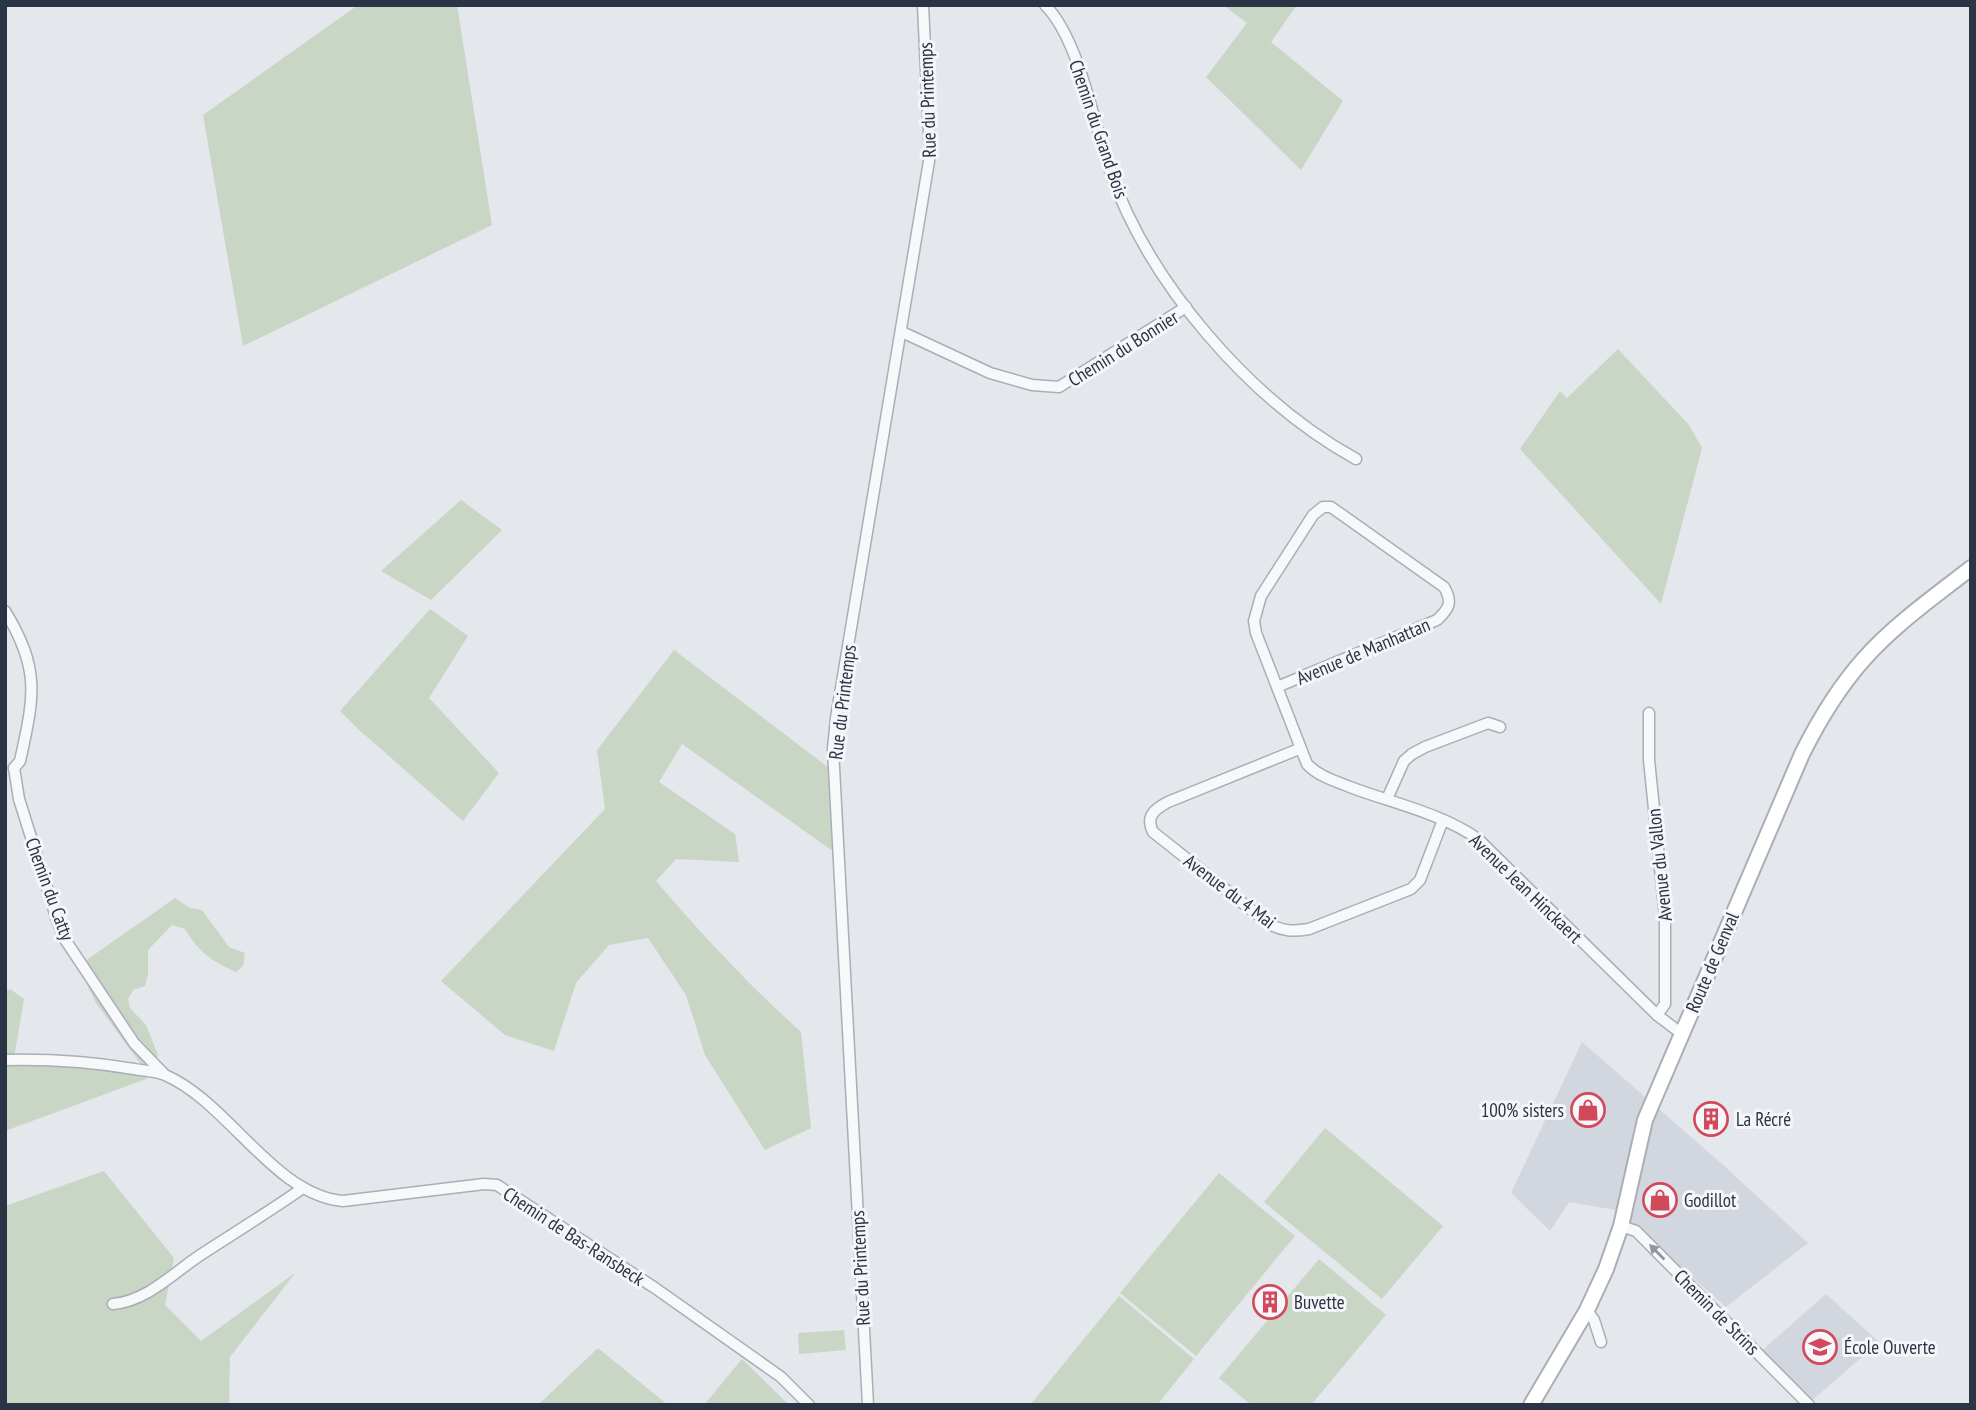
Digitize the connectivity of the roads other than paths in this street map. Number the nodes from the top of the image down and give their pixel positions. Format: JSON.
{"nodes":[{"id":1,"x":923,"y":5,"type":"edge"},
{"id":2,"x":1045,"y":5,"type":"edge"},
{"id":3,"x":1186,"y":307,"type":"junction"},
{"id":4,"x":902,"y":332,"type":"junction"},
{"id":5,"x":1356,"y":459,"type":"dead end"},
{"id":6,"x":1971,"y":568,"type":"edge"},
{"id":7,"x":5,"y":611,"type":"edge"},
{"id":8,"x":1277,"y":687,"type":"junction"},
{"id":9,"x":1648,"y":713,"type":"dead end"},
{"id":10,"x":1500,"y":727,"type":"dead end"},
{"id":11,"x":1299,"y":749,"type":"junction"},
{"id":12,"x":10,"y":766,"type":"edge"},
{"id":13,"x":1387,"y":800,"type":"junction"},
{"id":14,"x":1443,"y":820,"type":"junction"},
{"id":15,"x":1657,"y":1015,"type":"junction"},
{"id":16,"x":1682,"y":1034,"type":"junction"},
{"id":17,"x":5,"y":1060,"type":"edge"},
{"id":18,"x":165,"y":1075,"type":"junction"},
{"id":19,"x":303,"y":1188,"type":"junction"},
{"id":20,"x":1621,"y":1226,"type":"junction"},
{"id":21,"x":113,"y":1304,"type":"dead end"},
{"id":22,"x":1587,"y":1310,"type":"junction"},
{"id":23,"x":1601,"y":1342,"type":"dead end"},
{"id":24,"x":808,"y":1405,"type":"edge"},
{"id":25,"x":868,"y":1405,"type":"edge"},
{"id":26,"x":1531,"y":1405,"type":"edge"},
{"id":27,"x":1809,"y":1405,"type":"edge"}],
"edges":[{"from":1,"to":4,"type":"street","name":"Rue du Printemps"},
{"from":2,"to":3,"type":"street","name":"Chemin du Grand Bois"},
{"from":3,"to":4,"type":"street","name":"Chemin du Bonnier"},
{"from":3,"to":5,"type":"street","name":"Chemin du Grand Bois"},
{"from":4,"to":25,"type":"street","name":"Rue du Printemps"},
{"from":6,"to":16,"type":"main road","name":"Route de Genval"},
{"from":7,"to":12,"type":"street"},
{"from":8,"to":8,"type":"street","name":"Avenue de Manhattan"},
{"from":8,"to":11,"type":"street","name":"Avenue Jean Hinckaert"},
{"from":9,"to":15,"type":"street","name":"Avenue du Vallon"},
{"from":10,"to":13,"type":"street"},
{"from":11,"to":13,"type":"street","name":"Avenue Jean Hinckaert"},
{"from":11,"to":14,"type":"street","name":"Avenue du 4 Mai"},
{"from":12,"to":18,"type":"street","name":"Chemin du Catty"},
{"from":13,"to":14,"type":"street","name":"Avenue Jean Hinckaert"},
{"from":14,"to":15,"type":"street","name":"Avenue Jean Hinckaert"},
{"from":15,"to":16,"type":"street","name":"Avenue Jean Hinckaert"},
{"from":16,"to":20,"type":"main road","name":"Route de Genval"},
{"from":17,"to":18,"type":"street","name":"Chemin de Bas-Ransbeck"},
{"from":18,"to":19,"type":"street","name":"Chemin de Bas-Ransbeck"},
{"from":19,"to":21,"type":"street"},
{"from":19,"to":24,"type":"street","name":"Chemin de Bas-Ransbeck"},
{"from":20,"to":22,"type":"main road","name":"Route de Genval"},
{"from":27,"to":20,"type":"street","name":"Chemin de Strins","one_way":true},
{"from":22,"to":23,"type":"street"},
{"from":22,"to":26,"type":"main road","name":"Route de Genval"}]}
